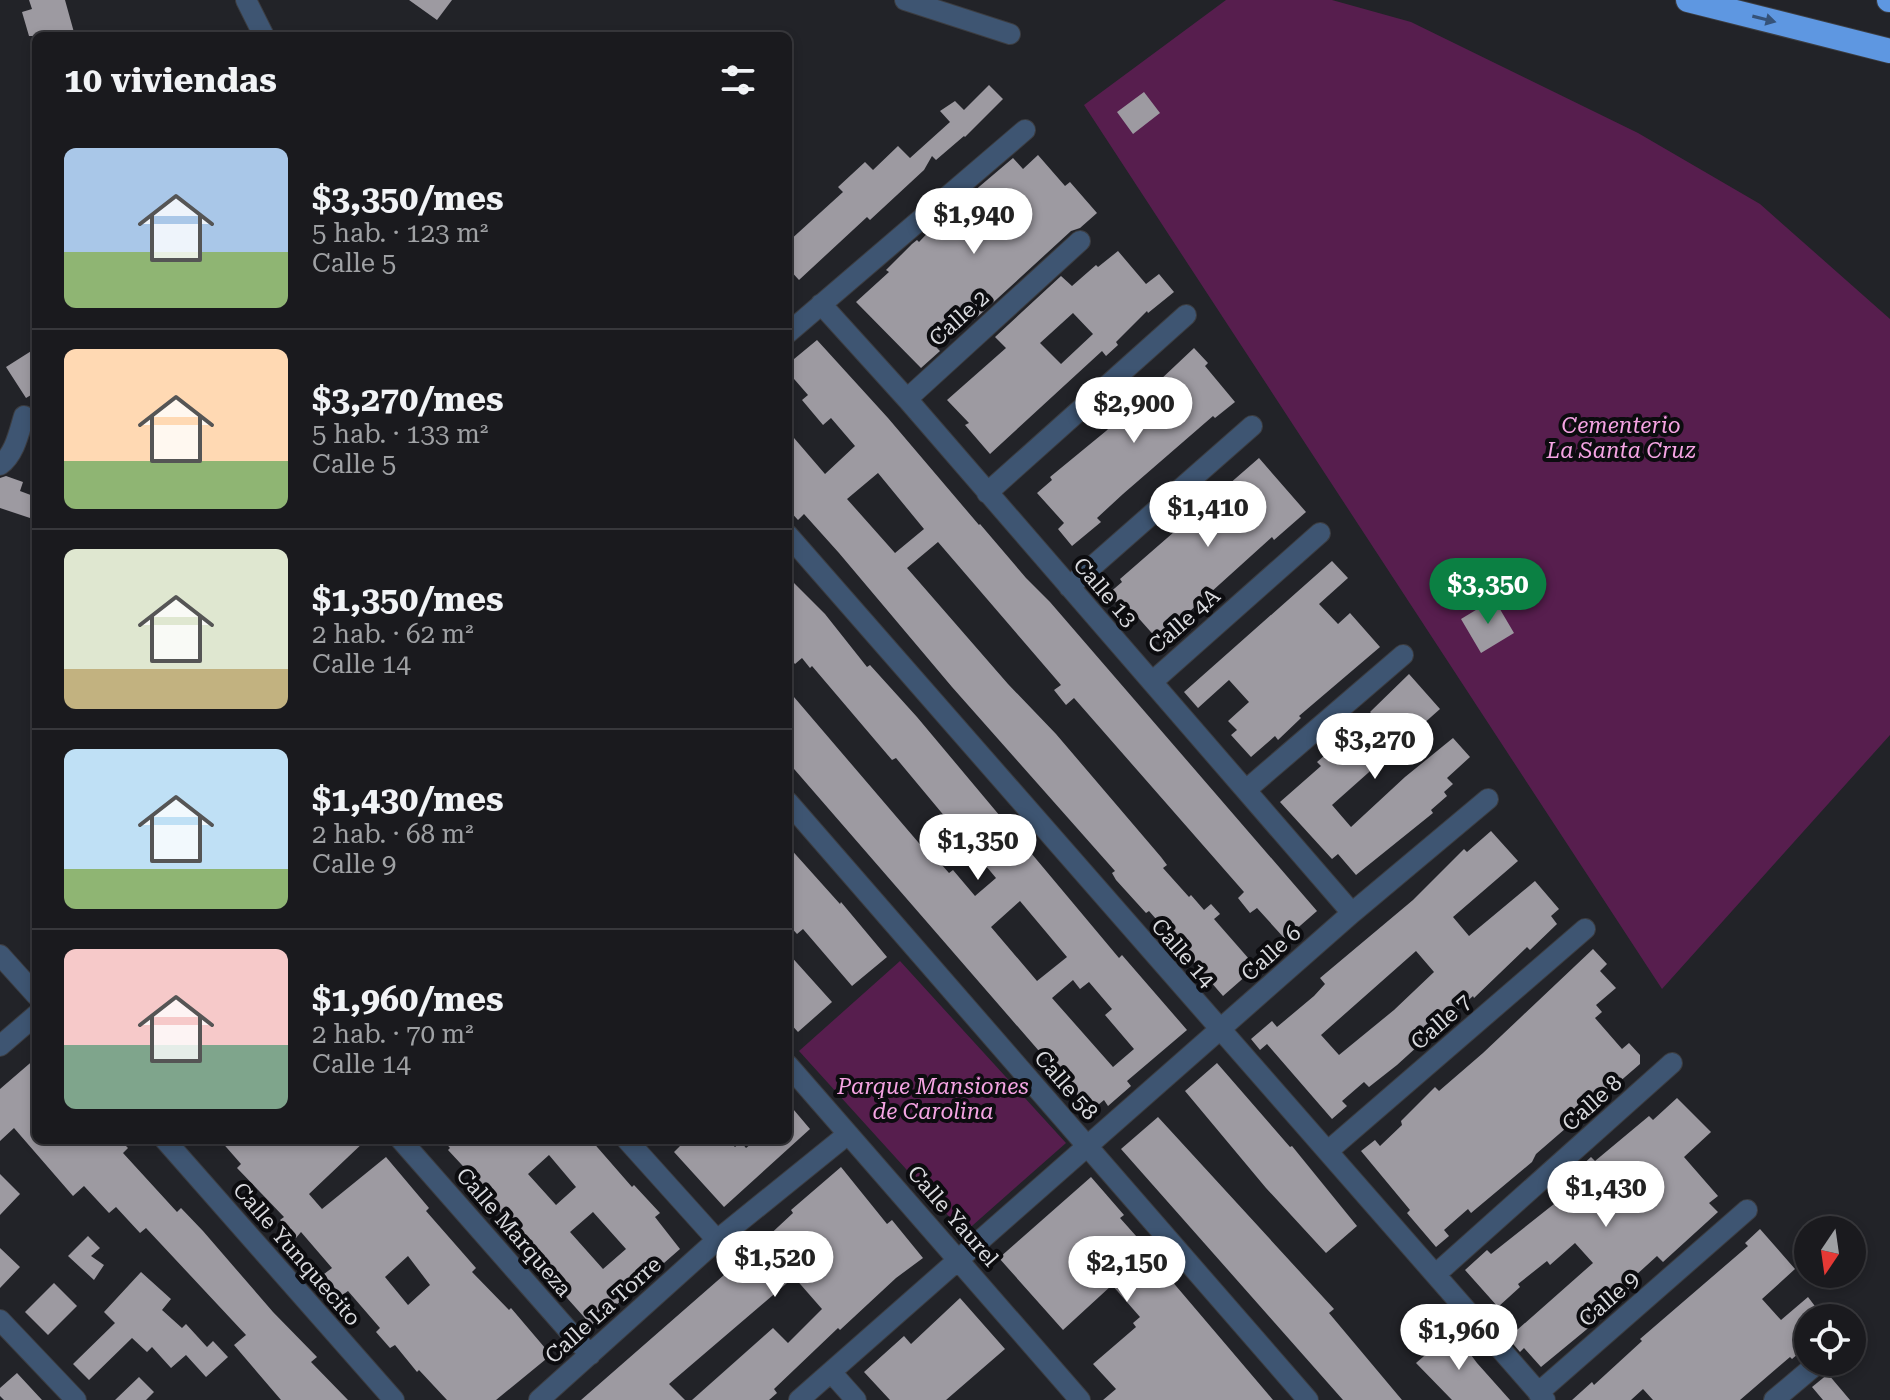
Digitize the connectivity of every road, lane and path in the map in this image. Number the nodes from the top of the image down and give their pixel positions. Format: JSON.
{"nodes":[{"id":1,"x":246,"y":0,"type":"edge"},
{"id":2,"x":905,"y":0,"type":"edge"},
{"id":3,"x":1688,"y":0,"type":"edge"},
{"id":4,"x":262,"y":32,"type":"edge"},
{"id":5,"x":1010,"y":34,"type":"dead end"},
{"id":6,"x":1890,"y":51,"type":"edge"},
{"id":7,"x":1025,"y":130,"type":"dead end"},
{"id":8,"x":1080,"y":241,"type":"dead end"},
{"id":9,"x":821,"y":304,"type":"junction"},
{"id":10,"x":1186,"y":315,"type":"dead end"},
{"id":11,"x":792,"y":329,"type":"edge"},
{"id":12,"x":907,"y":399,"type":"junction"},
{"id":13,"x":24,"y":416,"type":"dead end"},
{"id":14,"x":1252,"y":426,"type":"dead end"},
{"id":15,"x":0,"y":465,"type":"edge"},
{"id":16,"x":987,"y":493,"type":"junction"},
{"id":17,"x":1320,"y":533,"type":"dead end"},
{"id":18,"x":792,"y":540,"type":"edge"},
{"id":19,"x":1069,"y":587,"type":"junction"},
{"id":20,"x":1403,"y":655,"type":"dead end"},
{"id":21,"x":1152,"y":682,"type":"junction"},
{"id":22,"x":1246,"y":790,"type":"junction"},
{"id":23,"x":1488,"y":799,"type":"dead end"},
{"id":24,"x":792,"y":807,"type":"edge"},
{"id":25,"x":1352,"y":913,"type":"junction"},
{"id":26,"x":1585,"y":929,"type":"dead end"},
{"id":27,"x":0,"y":955,"type":"edge"},
{"id":28,"x":32,"y":991,"type":"edge"},
{"id":29,"x":32,"y":1018,"type":"edge"},
{"id":30,"x":1220,"y":1031,"type":"junction"},
{"id":31,"x":0,"y":1046,"type":"edge"},
{"id":32,"x":1672,"y":1063,"type":"dead end"},
{"id":33,"x":792,"y":1070,"type":"edge"},
{"id":34,"x":848,"y":1134,"type":"junction"},
{"id":35,"x":169,"y":1144,"type":"edge"},
{"id":36,"x":405,"y":1144,"type":"edge"},
{"id":37,"x":631,"y":1144,"type":"edge"},
{"id":38,"x":1088,"y":1147,"type":"junction"},
{"id":39,"x":1328,"y":1151,"type":"junction"},
{"id":40,"x":1747,"y":1210,"type":"dead end"},
{"id":41,"x":717,"y":1240,"type":"junction"},
{"id":42,"x":959,"y":1259,"type":"junction"},
{"id":43,"x":1436,"y":1274,"type":"junction"},
{"id":44,"x":0,"y":1320,"type":"edge"},
{"id":45,"x":590,"y":1355,"type":"junction"},
{"id":46,"x":831,"y":1372,"type":"junction"},
{"id":47,"x":1802,"y":1376,"type":"edge"},
{"id":48,"x":1542,"y":1397,"type":"edge"},
{"id":49,"x":76,"y":1400,"type":"edge"},
{"id":50,"x":394,"y":1400,"type":"edge"},
{"id":51,"x":539,"y":1400,"type":"edge"},
{"id":52,"x":799,"y":1400,"type":"edge"},
{"id":53,"x":856,"y":1400,"type":"edge"},
{"id":54,"x":1080,"y":1400,"type":"edge"},
{"id":55,"x":1308,"y":1400,"type":"edge"},
{"id":56,"x":1774,"y":1400,"type":"edge"}],
"edges":[{"from":1,"to":4,"type":"street"},
{"from":2,"to":5,"type":"street"},
{"from":3,"to":6,"type":"highway","one_way":true},
{"from":7,"to":9,"type":"street"},
{"from":8,"to":12,"type":"street","name":"Calle 2"},
{"from":9,"to":11,"type":"street"},
{"from":9,"to":12,"type":"street","name":"Calle 13"},
{"from":10,"to":16,"type":"street"},
{"from":12,"to":16,"type":"street","name":"Calle 13"},
{"from":13,"to":15,"type":"street"},
{"from":14,"to":19,"type":"street"},
{"from":16,"to":19,"type":"street","name":"Calle 13"},
{"from":17,"to":21,"type":"street","name":"Calle 4A"},
{"from":18,"to":30,"type":"street","name":"Calle 14"},
{"from":19,"to":21,"type":"street","name":"Calle 13"},
{"from":20,"to":22,"type":"street"},
{"from":21,"to":22,"type":"street","name":"Calle 13"},
{"from":22,"to":25,"type":"street","name":"Calle 13"},
{"from":23,"to":25,"type":"street","name":"Calle 6"},
{"from":24,"to":38,"type":"street","name":"Calle 58"},
{"from":25,"to":30,"type":"street","name":"Calle 6"},
{"from":26,"to":39,"type":"street","name":"Calle 7"},
{"from":27,"to":28,"type":"street"},
{"from":29,"to":31,"type":"street"},
{"from":30,"to":38,"type":"street","name":"Calle 6"},
{"from":30,"to":39,"type":"street","name":"Calle 14"},
{"from":32,"to":43,"type":"street","name":"Calle 8"},
{"from":33,"to":34,"type":"street","name":"Calle Yaurel"},
{"from":34,"to":41,"type":"street","name":"Calle La Torre"},
{"from":34,"to":42,"type":"street","name":"Calle Yaurel"},
{"from":35,"to":50,"type":"street","name":"Calle Yunquecito"},
{"from":36,"to":45,"type":"street","name":"Calle Marqueza"},
{"from":37,"to":41,"type":"street"},
{"from":38,"to":42,"type":"street","name":"Calle 6"},
{"from":38,"to":55,"type":"street","name":"Calle 58"},
{"from":39,"to":43,"type":"street","name":"Calle 14"},
{"from":40,"to":48,"type":"street","name":"Calle 9"},
{"from":41,"to":45,"type":"street","name":"Calle La Torre"},
{"from":42,"to":46,"type":"street","name":"Calle 6"},
{"from":42,"to":54,"type":"street","name":"Calle Yaurel"},
{"from":43,"to":48,"type":"street","name":"Calle 14"},
{"from":44,"to":49,"type":"street"},
{"from":45,"to":51,"type":"street","name":"Calle La Torre"},
{"from":46,"to":52,"type":"street","name":"Calle 6"},
{"from":46,"to":53,"type":"street"},
{"from":47,"to":56,"type":"street"}]}
